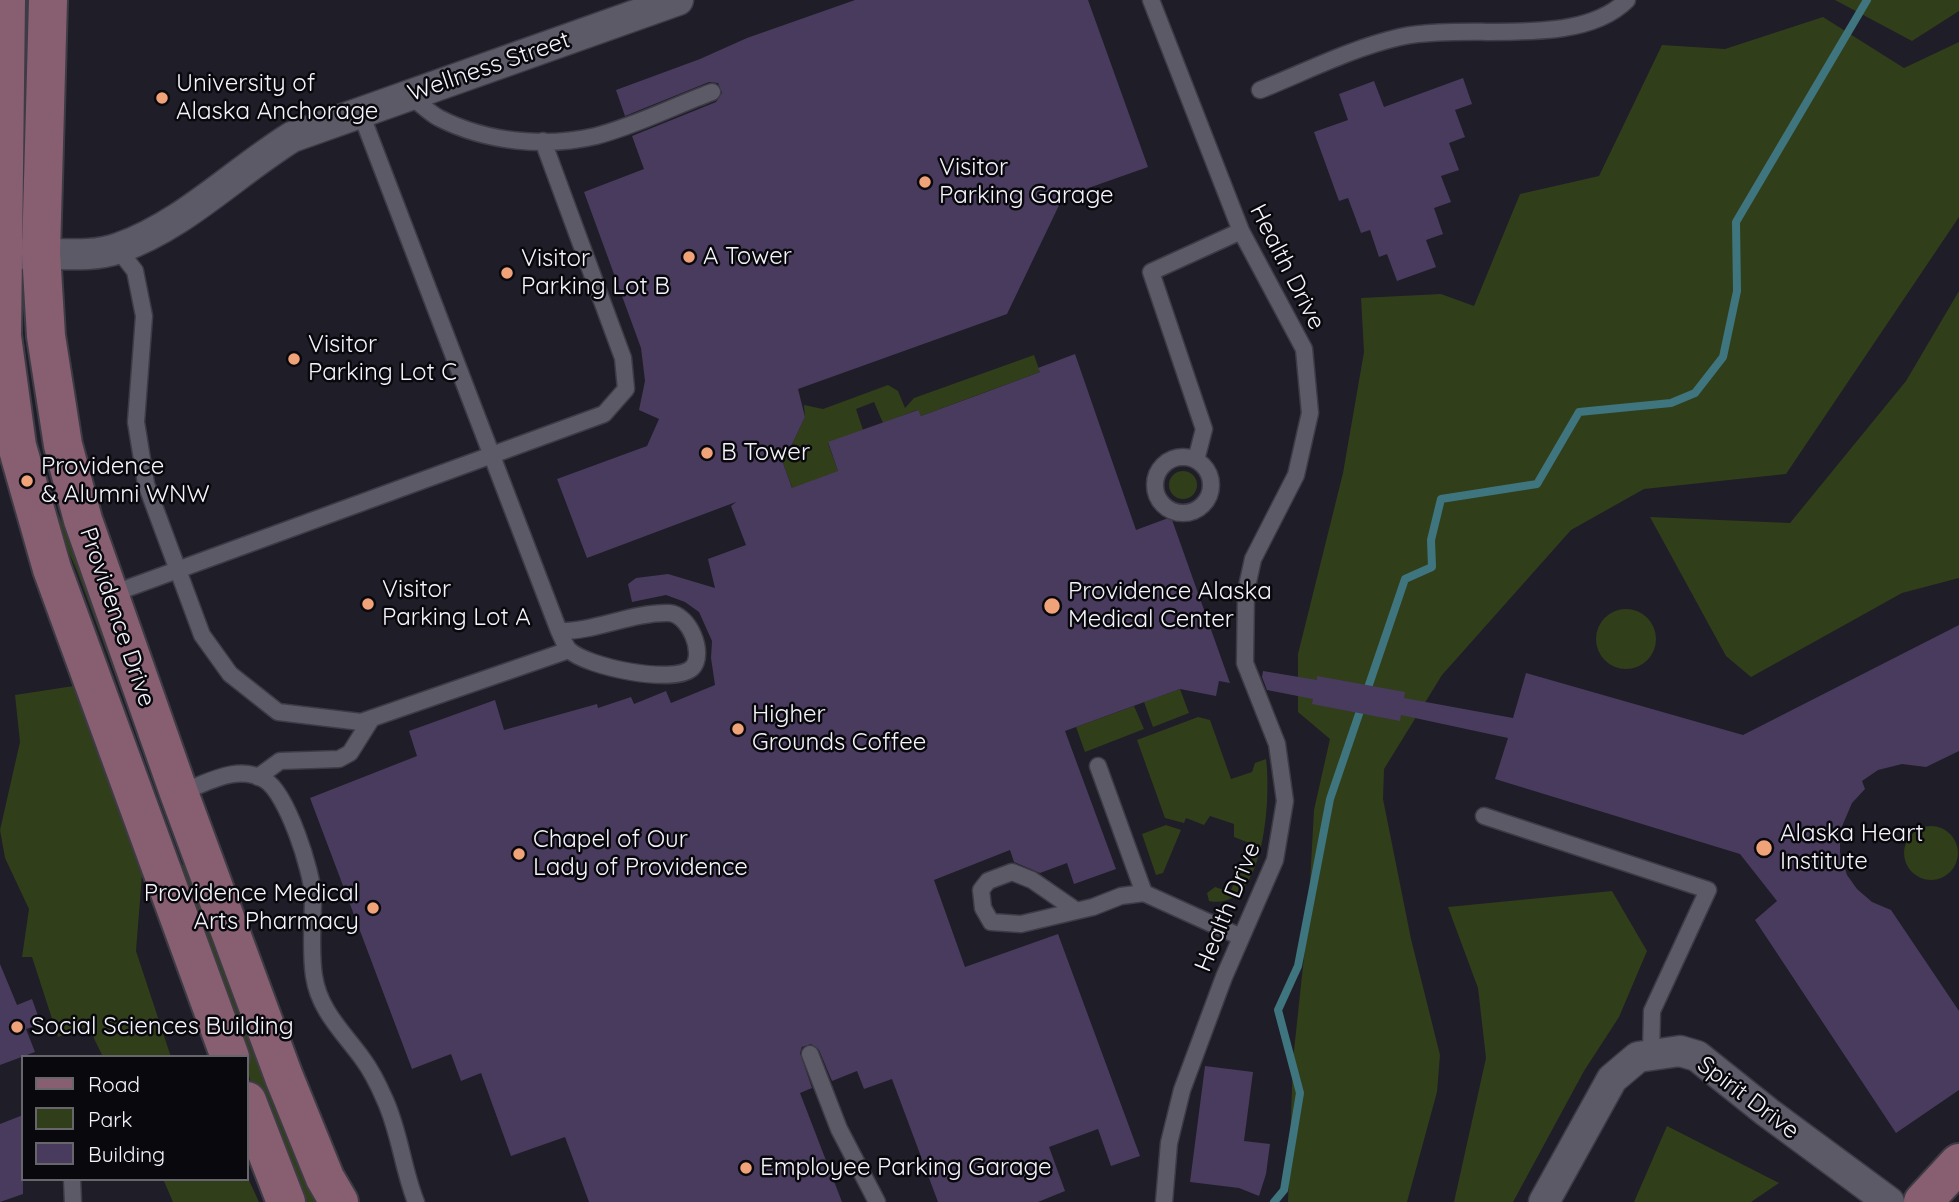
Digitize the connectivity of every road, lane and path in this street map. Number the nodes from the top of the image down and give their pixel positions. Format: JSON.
{"nodes":[{"id":1,"x":6,"y":0,"type":"edge"},
{"id":2,"x":48,"y":0,"type":"edge"},
{"id":3,"x":678,"y":0,"type":"edge"},
{"id":4,"x":1151,"y":0,"type":"edge"},
{"id":5,"x":1627,"y":0,"type":"edge"},
{"id":6,"x":1260,"y":90,"type":"dead end"},
{"id":7,"x":712,"y":92,"type":"dead end"},
{"id":8,"x":409,"y":95,"type":"junction"},
{"id":9,"x":360,"y":111,"type":"junction"},
{"id":10,"x":543,"y":141,"type":"junction"},
{"id":11,"x":1241,"y":231,"type":"junction"},
{"id":12,"x":117,"y":249,"type":"junction"},
{"id":13,"x":41,"y":253,"type":"junction"},
{"id":14,"x":1,"y":256,"type":"edge"},
{"id":15,"x":492,"y":454,"type":"junction"},
{"id":16,"x":1196,"y":460,"type":"dead end"},
{"id":17,"x":179,"y":569,"type":"junction"},
{"id":18,"x":108,"y":595,"type":"junction"},
{"id":19,"x":559,"y":631,"type":"junction"},
{"id":20,"x":569,"y":650,"type":"junction"},
{"id":21,"x":372,"y":718,"type":"junction"},
{"id":22,"x":1098,"y":766,"type":"dead end"},
{"id":23,"x":258,"y":777,"type":"junction"},
{"id":24,"x":179,"y":793,"type":"junction"},
{"id":25,"x":1484,"y":816,"type":"dead end"},
{"id":26,"x":1144,"y":893,"type":"junction"},
{"id":27,"x":1074,"y":909,"type":"junction"},
{"id":28,"x":1241,"y":937,"type":"junction"},
{"id":29,"x":810,"y":1054,"type":"dead end"},
{"id":30,"x":1651,"y":1054,"type":"junction"},
{"id":31,"x":229,"y":1055,"type":"edge"},
{"id":32,"x":248,"y":1104,"type":"edge"},
{"id":33,"x":1959,"y":1163,"type":"edge"},
{"id":34,"x":72,"y":1181,"type":"edge"},
{"id":35,"x":73,"y":1202,"type":"edge"},
{"id":36,"x":286,"y":1202,"type":"edge"},
{"id":37,"x":339,"y":1202,"type":"edge"},
{"id":38,"x":416,"y":1202,"type":"edge"},
{"id":39,"x":877,"y":1202,"type":"edge"},
{"id":40,"x":1164,"y":1202,"type":"edge"},
{"id":41,"x":1544,"y":1202,"type":"edge"},
{"id":42,"x":1889,"y":1202,"type":"edge"},
{"id":43,"x":1923,"y":1202,"type":"edge"}],
"edges":[{"from":1,"to":14,"type":"main road","name":"Providence Drive"},
{"from":2,"to":13,"type":"main road","name":"Providence Drive"},
{"from":3,"to":8,"type":"street","name":"Wellness Street"},
{"from":4,"to":11,"type":"lane","name":"Health Drive"},
{"from":5,"to":6,"type":"lane"},
{"from":7,"to":10,"type":"lane"},
{"from":8,"to":9,"type":"street","name":"Wellness Street"},
{"from":8,"to":10,"type":"lane"},
{"from":9,"to":12,"type":"street","name":"Wellness Street"},
{"from":9,"to":15,"type":"lane"},
{"from":10,"to":15,"type":"lane"},
{"from":11,"to":16,"type":"lane"},
{"from":11,"to":28,"type":"lane","name":"Health Drive"},
{"from":12,"to":13,"type":"street","name":"Wellness Street"},
{"from":12,"to":17,"type":"lane"},
{"from":13,"to":14,"type":"street","name":"Wellness Street"},
{"from":13,"to":18,"type":"main road","name":"Providence Drive"},
{"from":14,"to":31,"type":"main road","name":"Providence Drive"},
{"from":15,"to":17,"type":"lane"},
{"from":15,"to":19,"type":"lane"},
{"from":17,"to":18,"type":"lane"},
{"from":17,"to":21,"type":"lane"},
{"from":18,"to":24,"type":"main road","name":"Providence Drive"},
{"from":19,"to":20,"type":"lane"},
{"from":19,"to":20,"type":"lane"},
{"from":20,"to":21,"type":"lane"},
{"from":21,"to":23,"type":"lane"},
{"from":22,"to":26,"type":"lane"},
{"from":23,"to":24,"type":"lane"},
{"from":23,"to":38,"type":"lane"},
{"from":24,"to":37,"type":"main road","name":"Providence Drive"},
{"from":25,"to":30,"type":"lane"},
{"from":26,"to":27,"type":"lane"},
{"from":26,"to":28,"type":"lane"},
{"from":27,"to":27,"type":"lane"},
{"from":28,"to":40,"type":"lane","name":"Health Drive"},
{"from":29,"to":39,"type":"lane"},
{"from":30,"to":41,"type":"street","name":"Spirit Drive"},
{"from":30,"to":42,"type":"street","name":"Spirit Drive"},
{"from":32,"to":36,"type":"main road"},
{"from":33,"to":43,"type":"main road"},
{"from":34,"to":35,"type":"lane"}]}
